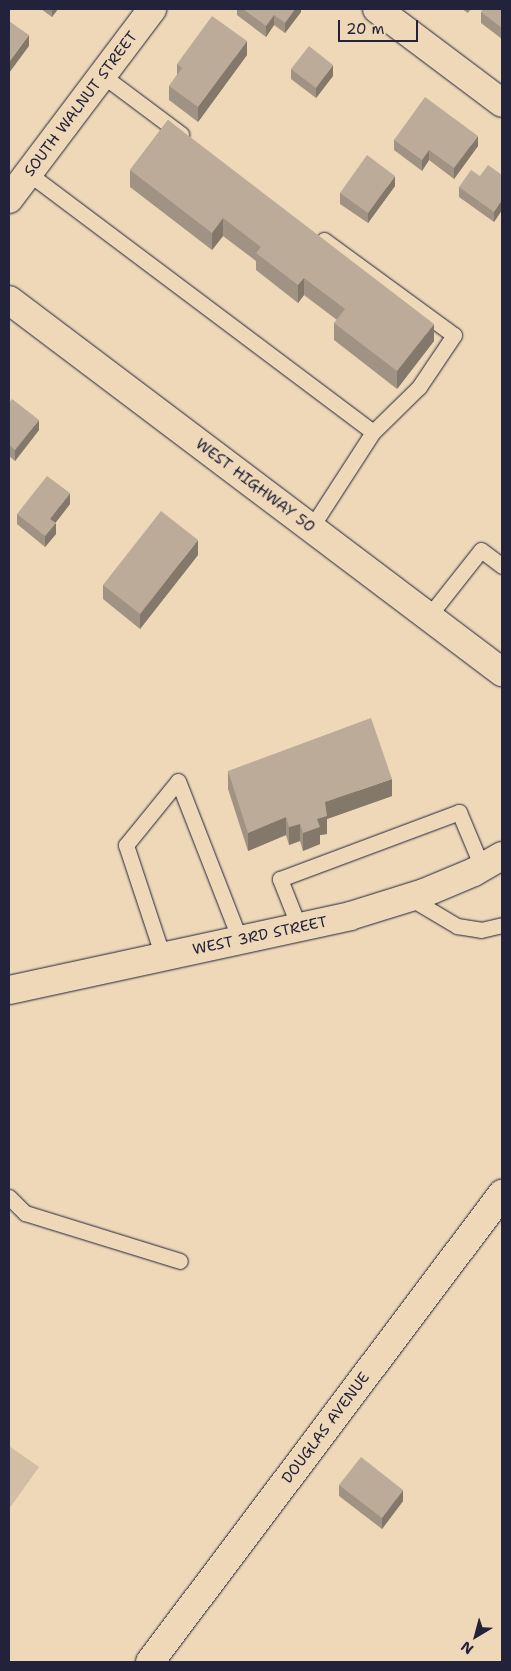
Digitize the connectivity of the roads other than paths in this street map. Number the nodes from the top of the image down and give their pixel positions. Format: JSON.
{"nodes":[{"id":1,"x":152,"y":9,"type":"edge"},
{"id":2,"x":377,"y":9,"type":"edge"},
{"id":3,"x":102,"y":75,"type":"junction"},
{"id":4,"x":502,"y":103,"type":"edge"},
{"id":5,"x":190,"y":141,"type":"edge"},
{"id":6,"x":28,"y":173,"type":"junction"},
{"id":7,"x":9,"y":199,"type":"edge"},
{"id":8,"x":310,"y":230,"type":"edge"},
{"id":9,"x":9,"y":300,"type":"edge"},
{"id":10,"x":373,"y":432,"type":"junction"},
{"id":11,"x":311,"y":528,"type":"junction"},
{"id":12,"x":502,"y":566,"type":"edge"},
{"id":13,"x":428,"y":616,"type":"junction"},
{"id":14,"x":502,"y":672,"type":"edge"},
{"id":15,"x":492,"y":862,"type":"edge"},
{"id":16,"x":410,"y":898,"type":"junction"},
{"id":17,"x":502,"y":925,"type":"edge"},
{"id":18,"x":299,"y":927,"type":"junction"},
{"id":19,"x":240,"y":940,"type":"junction"},
{"id":20,"x":163,"y":956,"type":"junction"},
{"id":21,"x":9,"y":990,"type":"edge"},
{"id":22,"x":502,"y":1194,"type":"edge"},
{"id":23,"x":9,"y":1198,"type":"edge"},
{"id":24,"x":180,"y":1261,"type":"dead end"},
{"id":25,"x":150,"y":1662,"type":"edge"}],
"edges":[{"from":1,"to":3,"type":"street","name":"SOUTH WALNUT STREET"},
{"from":2,"to":4,"type":"street"},
{"from":3,"to":5,"type":"lane"},
{"from":3,"to":6,"type":"street","name":"SOUTH WALNUT STREET"},
{"from":6,"to":7,"type":"street","name":"SOUTH WALNUT STREET"},
{"from":6,"to":10,"type":"lane"},
{"from":8,"to":10,"type":"lane"},
{"from":9,"to":11,"type":"street","name":"WEST HIGHWAY 50"},
{"from":10,"to":11,"type":"lane"},
{"from":11,"to":13,"type":"street","name":"WEST HIGHWAY 50"},
{"from":12,"to":13,"type":"lane"},
{"from":13,"to":14,"type":"street","name":"WEST HIGHWAY 50"},
{"from":15,"to":16,"type":"street","name":"WEST 3RD STREET"},
{"from":15,"to":18,"type":"lane"},
{"from":16,"to":17,"type":"lane"},
{"from":16,"to":18,"type":"street","name":"WEST 3RD STREET"},
{"from":18,"to":19,"type":"street","name":"WEST 3RD STREET"},
{"from":19,"to":20,"type":"street","name":"WEST 3RD STREET"},
{"from":19,"to":20,"type":"lane"},
{"from":20,"to":21,"type":"street","name":"WEST 3RD STREET"},
{"from":22,"to":25,"type":"street","name":"DOUGLAS AVENUE"},
{"from":23,"to":24,"type":"lane"}]}
